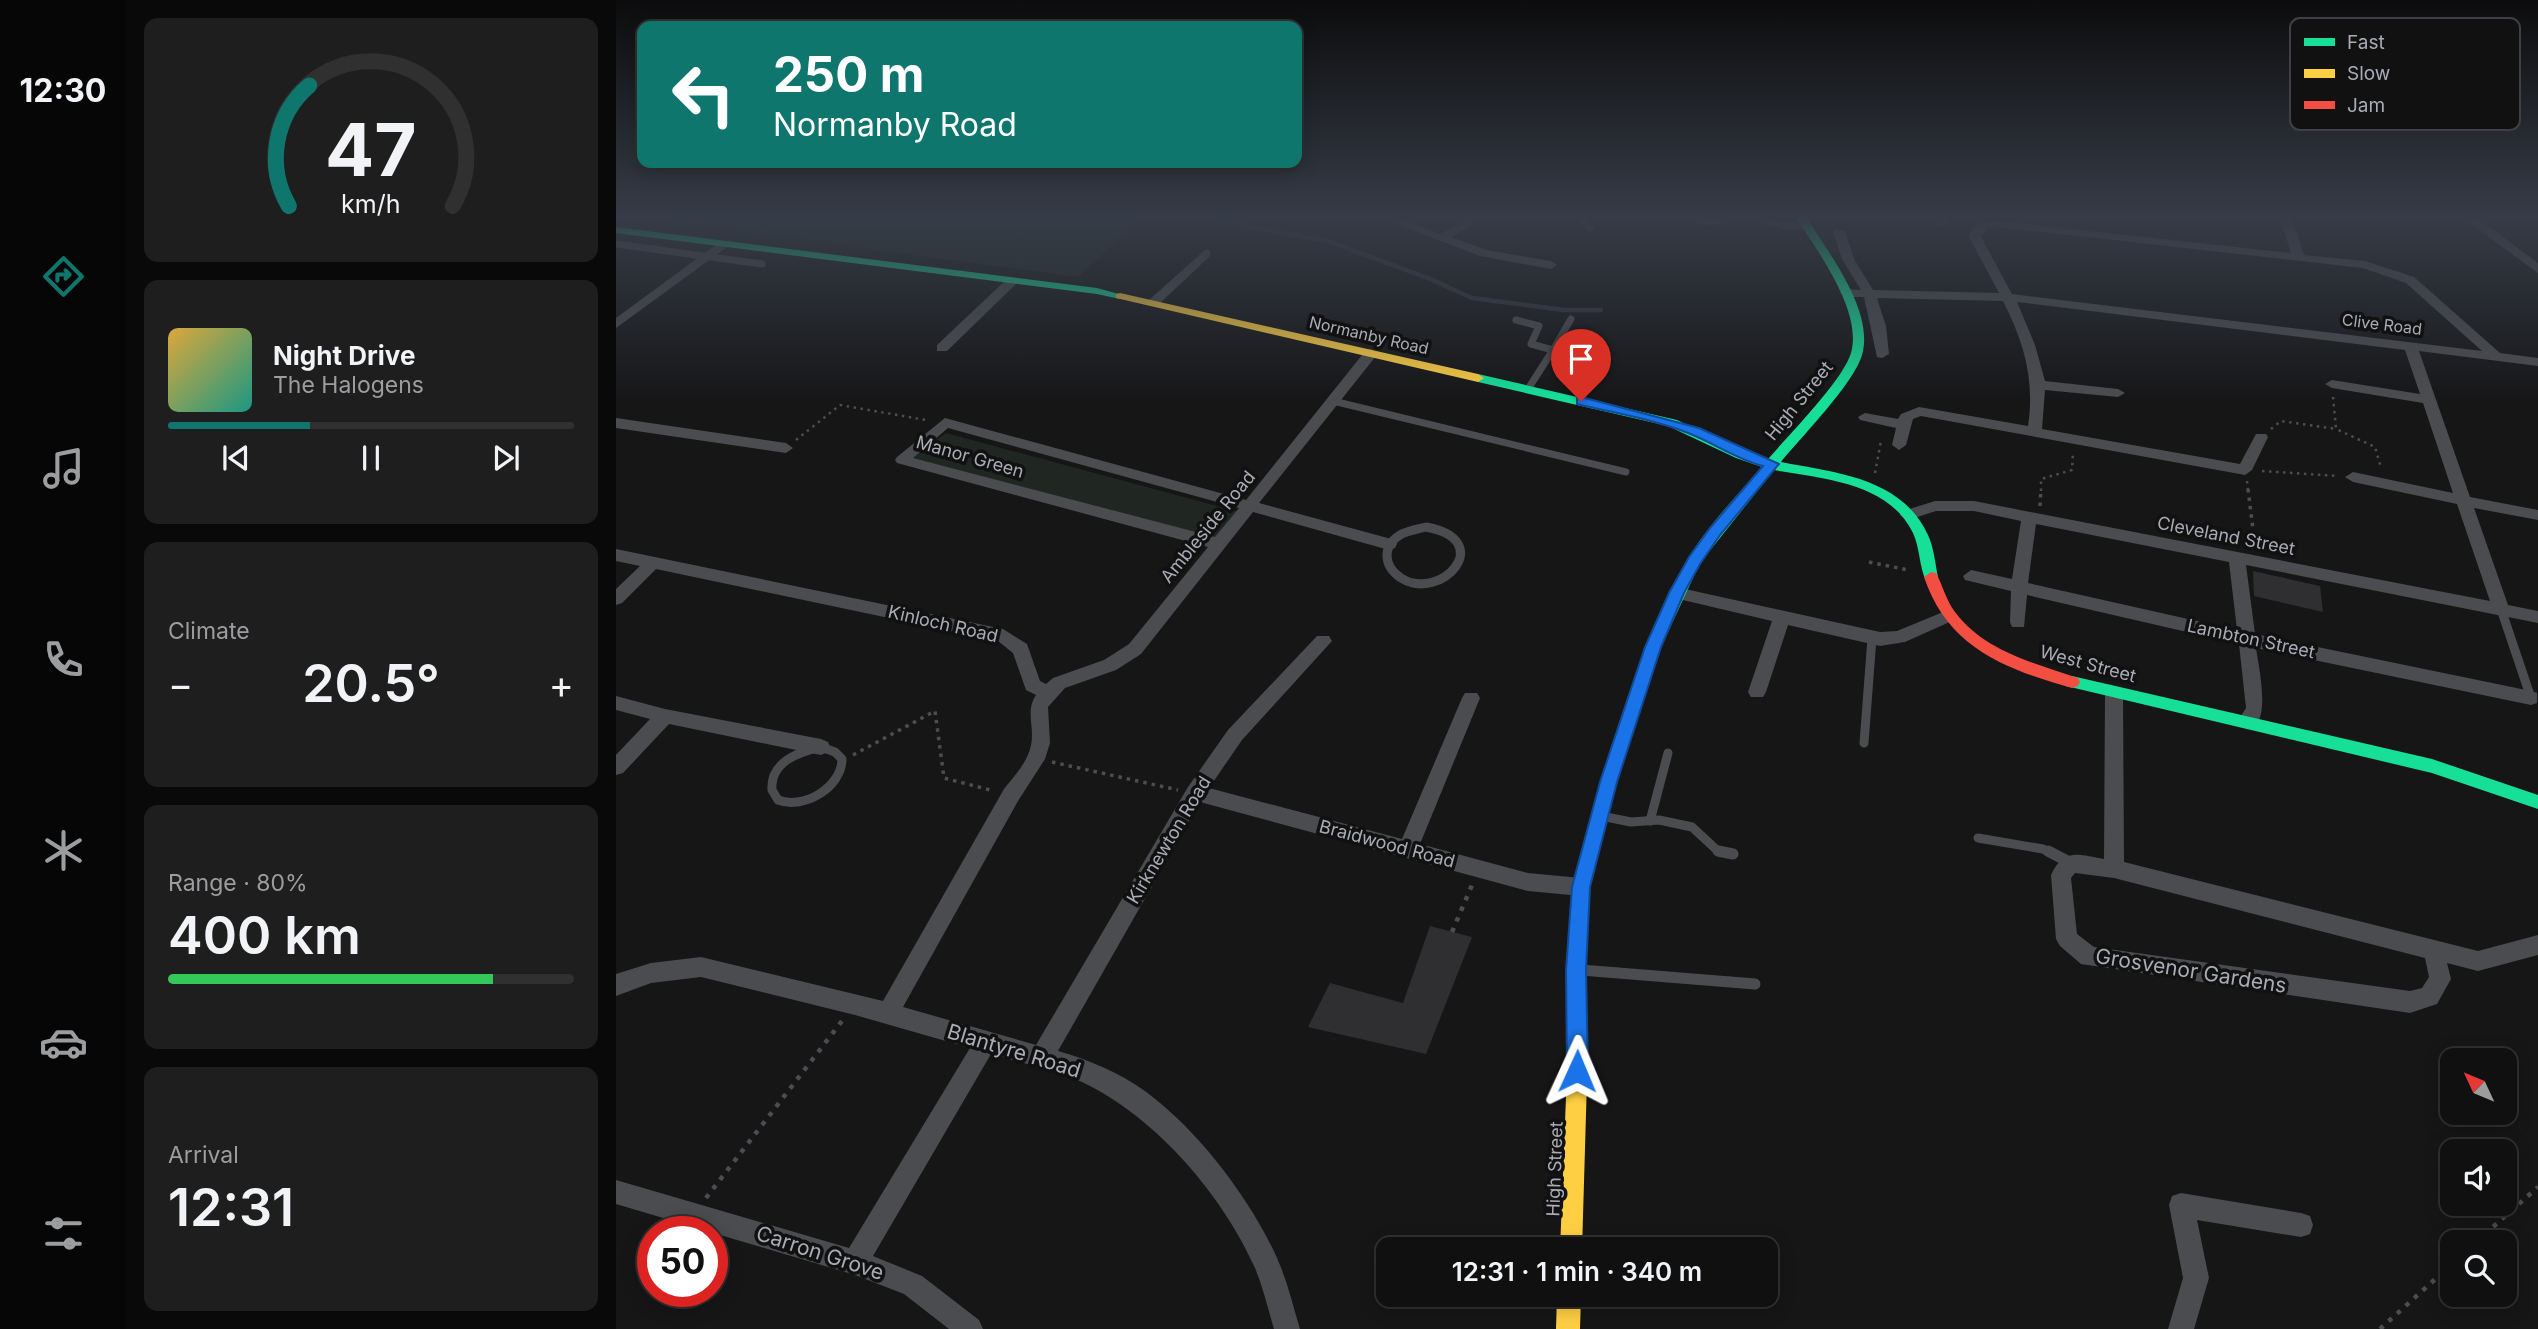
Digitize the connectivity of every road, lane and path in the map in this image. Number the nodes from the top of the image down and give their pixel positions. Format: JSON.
{"nodes":[{"id":1,"x":680,"y":277,"type":"edge"},
{"id":2,"x":981,"y":277,"type":"edge"},
{"id":3,"x":1181,"y":277,"type":"edge"},
{"id":4,"x":1837,"y":277,"type":"edge"},
{"id":5,"x":1859,"y":277,"type":"edge"},
{"id":6,"x":1997,"y":277,"type":"edge"},
{"id":7,"x":2401,"y":277,"type":"edge"},
{"id":8,"x":1012,"y":281,"type":"junction"},
{"id":9,"x":1846,"y":293,"type":"junction"},
{"id":10,"x":1869,"y":293,"type":"junction"},
{"id":11,"x":2008,"y":297,"type":"junction"},
{"id":12,"x":1153,"y":303,"type":"junction"},
{"id":13,"x":1571,"y":319,"type":"dead end"},
{"id":14,"x":1516,"y":320,"type":"dead end"},
{"id":15,"x":616,"y":324,"type":"edge"},
{"id":16,"x":2410,"y":345,"type":"junction"},
{"id":17,"x":942,"y":348,"type":"dead end"},
{"id":18,"x":1552,"y":349,"type":"junction"},
{"id":19,"x":1371,"y":353,"type":"junction"},
{"id":20,"x":1882,"y":355,"type":"dead end"},
{"id":21,"x":2496,"y":357,"type":"junction"},
{"id":22,"x":2538,"y":362,"type":"edge"},
{"id":23,"x":2332,"y":384,"type":"joint"},
{"id":24,"x":2038,"y":385,"type":"junction"},
{"id":25,"x":1528,"y":389,"type":"junction"},
{"id":26,"x":2118,"y":394,"type":"dead end"},
{"id":27,"x":2431,"y":400,"type":"junction"},
{"id":28,"x":1333,"y":401,"type":"junction"},
{"id":29,"x":1864,"y":417,"type":"dead end"},
{"id":30,"x":1905,"y":421,"type":"junction"},
{"id":31,"x":616,"y":423,"type":"edge"},
{"id":32,"x":945,"y":424,"type":"junction"},
{"id":33,"x":2336,"y":429,"type":"junction"},
{"id":34,"x":2034,"y":433,"type":"junction"},
{"id":35,"x":2260,"y":437,"type":"joint"},
{"id":36,"x":2075,"y":440,"type":"junction"},
{"id":37,"x":1899,"y":445,"type":"joint"},
{"id":38,"x":786,"y":448,"type":"joint"},
{"id":39,"x":1773,"y":464,"type":"junction"},
{"id":40,"x":2245,"y":470,"type":"junction"},
{"id":41,"x":1626,"y":472,"type":"dead end"},
{"id":42,"x":2353,"y":477,"type":"joint"},
{"id":43,"x":2385,"y":483,"type":"junction"},
{"id":44,"x":1872,"y":488,"type":"junction"},
{"id":45,"x":2465,"y":500,"type":"junction"},
{"id":46,"x":1249,"y":506,"type":"junction"},
{"id":47,"x":1908,"y":515,"type":"junction"},
{"id":48,"x":2538,"y":515,"type":"edge"},
{"id":49,"x":2034,"y":517,"type":"junction"},
{"id":50,"x":1219,"y":544,"type":"junction"},
{"id":51,"x":1389,"y":544,"type":"junction"},
{"id":52,"x":616,"y":555,"type":"edge"},
{"id":53,"x":2237,"y":558,"type":"junction"},
{"id":54,"x":2258,"y":562,"type":"junction"},
{"id":55,"x":653,"y":563,"type":"junction"},
{"id":56,"x":1971,"y":576,"type":"dead end"},
{"id":57,"x":2019,"y":587,"type":"junction"},
{"id":58,"x":1676,"y":593,"type":"junction"},
{"id":59,"x":616,"y":599,"type":"edge"},
{"id":60,"x":2501,"y":609,"type":"junction"},
{"id":61,"x":1948,"y":616,"type":"junction"},
{"id":62,"x":1782,"y":617,"type":"junction"},
{"id":63,"x":2538,"y":617,"type":"edge"},
{"id":64,"x":2018,"y":621,"type":"dead end"},
{"id":65,"x":1872,"y":638,"type":"junction"},
{"id":66,"x":2246,"y":639,"type":"junction"},
{"id":67,"x":1323,"y":640,"type":"dead end"},
{"id":68,"x":1048,"y":692,"type":"junction"},
{"id":69,"x":1757,"y":692,"type":"dead end"},
{"id":70,"x":2114,"y":694,"type":"junction"},
{"id":71,"x":1471,"y":698,"type":"dead end"},
{"id":72,"x":2531,"y":698,"type":"joint"},
{"id":73,"x":616,"y":703,"type":"edge"},
{"id":74,"x":2250,"y":715,"type":"junction"},
{"id":75,"x":665,"y":716,"type":"junction"},
{"id":76,"x":1864,"y":743,"type":"dead end"},
{"id":77,"x":821,"y":747,"type":"junction"},
{"id":78,"x":1668,"y":753,"type":"dead end"},
{"id":79,"x":1036,"y":759,"type":"junction"},
{"id":80,"x":842,"y":761,"type":"junction"},
{"id":81,"x":616,"y":767,"type":"edge"},
{"id":82,"x":1195,"y":793,"type":"junction"},
{"id":83,"x":1012,"y":795,"type":"junction"},
{"id":84,"x":2538,"y":802,"type":"edge"},
{"id":85,"x":1600,"y":816,"type":"junction"},
{"id":86,"x":1650,"y":821,"type":"junction"},
{"id":87,"x":1978,"y":838,"type":"dead end"},
{"id":88,"x":1408,"y":848,"type":"junction"},
{"id":89,"x":1733,"y":854,"type":"dead end"},
{"id":90,"x":2071,"y":863,"type":"junction"},
{"id":91,"x":1479,"y":868,"type":"junction"},
{"id":92,"x":2114,"y":869,"type":"junction"},
{"id":93,"x":1581,"y":887,"type":"junction"},
{"id":94,"x":1452,"y":932,"type":"dead end"},
{"id":95,"x":2538,"y":945,"type":"edge"},
{"id":96,"x":2434,"y":951,"type":"junction"},
{"id":97,"x":1576,"y":970,"type":"junction"},
{"id":98,"x":1755,"y":984,"type":"dead end"},
{"id":99,"x":616,"y":985,"type":"edge"},
{"id":100,"x":855,"y":1004,"type":"junction"},
{"id":101,"x":888,"y":1013,"type":"junction"},
{"id":102,"x":986,"y":1042,"type":"junction"},
{"id":103,"x":1041,"y":1058,"type":"junction"},
{"id":104,"x":2538,"y":1187,"type":"edge"},
{"id":105,"x":616,"y":1192,"type":"edge"},
{"id":106,"x":694,"y":1213,"type":"junction"},
{"id":107,"x":2301,"y":1225,"type":"dead end"},
{"id":108,"x":2490,"y":1230,"type":"edge"},
{"id":109,"x":1571,"y":1237,"type":"edge"},
{"id":110,"x":855,"y":1262,"type":"junction"},
{"id":111,"x":2440,"y":1275,"type":"edge"},
{"id":112,"x":1569,"y":1307,"type":"edge"},
{"id":113,"x":970,"y":1329,"type":"edge"},
{"id":114,"x":1287,"y":1329,"type":"edge"},
{"id":115,"x":1568,"y":1329,"type":"edge"},
{"id":116,"x":2181,"y":1329,"type":"edge"},
{"id":117,"x":2380,"y":1329,"type":"edge"}],
"edges":[{"from":1,"to":15,"type":"street"},
{"from":2,"to":8,"type":"street","name":"Normanby Road"},
{"from":3,"to":12,"type":"street"},
{"from":4,"to":9,"type":"street","name":"High Street"},
{"from":5,"to":10,"type":"street"},
{"from":6,"to":11,"type":"street"},
{"from":7,"to":21,"type":"street"},
{"from":8,"to":12,"type":"street","name":"Normanby Road"},
{"from":8,"to":17,"type":"street"},
{"from":9,"to":10,"type":"street","name":"Clive Road"},
{"from":9,"to":39,"type":"street","name":"High Street"},
{"from":10,"to":11,"type":"street","name":"Clive Road"},
{"from":10,"to":20,"type":"street"},
{"from":11,"to":16,"type":"street","name":"Clive Road"},
{"from":11,"to":24,"type":"street"},
{"from":12,"to":19,"type":"street","name":"Normanby Road"},
{"from":13,"to":18,"type":"lane"},
{"from":14,"to":18,"type":"lane"},
{"from":16,"to":21,"type":"street","name":"Clive Road"},
{"from":16,"to":27,"type":"street"},
{"from":18,"to":25,"type":"lane"},
{"from":19,"to":25,"type":"street","name":"Normanby Road"},
{"from":19,"to":28,"type":"street","name":"Ambleside Road"},
{"from":21,"to":22,"type":"street","name":"Clive Road"},
{"from":23,"to":27,"type":"street"},
{"from":23,"to":33,"type":"path"},
{"from":24,"to":26,"type":"street"},
{"from":24,"to":34,"type":"street"},
{"from":25,"to":39,"type":"street","name":"Normanby Road"},
{"from":27,"to":45,"type":"street"},
{"from":28,"to":41,"type":"lane"},
{"from":28,"to":46,"type":"street","name":"Ambleside Road"},
{"from":29,"to":30,"type":"street"},
{"from":30,"to":34,"type":"street"},
{"from":30,"to":37,"type":"street"},
{"from":31,"to":38,"type":"street"},
{"from":32,"to":38,"type":"path"},
{"from":32,"to":46,"type":"street","name":"Manor Green"},
{"from":32,"to":50,"type":"street","name":"Manor Green"},
{"from":33,"to":35,"type":"path"},
{"from":33,"to":43,"type":"path"},
{"from":34,"to":36,"type":"street"},
{"from":35,"to":40,"type":"street"},
{"from":36,"to":40,"type":"street"},
{"from":36,"to":49,"type":"path"},
{"from":37,"to":44,"type":"path"},
{"from":39,"to":44,"type":"street","name":"Normanby Road"},
{"from":39,"to":58,"type":"street","name":"High Street"},
{"from":40,"to":42,"type":"path"},
{"from":40,"to":54,"type":"path"},
{"from":42,"to":43,"type":"street"},
{"from":43,"to":45,"type":"street"},
{"from":44,"to":47,"type":"street","name":"Normanby Road"},
{"from":45,"to":48,"type":"street"},
{"from":45,"to":60,"type":"street"},
{"from":46,"to":50,"type":"street","name":"Ambleside Road"},
{"from":46,"to":51,"type":"street","name":"Manor Green"},
{"from":47,"to":49,"type":"street","name":"Cleveland Street"},
{"from":47,"to":61,"type":"street"},
{"from":49,"to":53,"type":"street","name":"Cleveland Street"},
{"from":49,"to":57,"type":"street"},
{"from":50,"to":68,"type":"street","name":"Ambleside Road"},
{"from":51,"to":51,"type":"lane"},
{"from":52,"to":55,"type":"street","name":"Kinloch Road"},
{"from":53,"to":54,"type":"street","name":"Cleveland Street"},
{"from":53,"to":66,"type":"street"},
{"from":54,"to":60,"type":"street","name":"Cleveland Street"},
{"from":55,"to":59,"type":"street"},
{"from":55,"to":68,"type":"street","name":"Kinloch Road"},
{"from":56,"to":57,"type":"street","name":"Lambton Street"},
{"from":57,"to":64,"type":"street"},
{"from":57,"to":66,"type":"street","name":"Lambton Street"},
{"from":58,"to":62,"type":"street"},
{"from":58,"to":85,"type":"street","name":"High Street"},
{"from":60,"to":63,"type":"street","name":"Cleveland Street"},
{"from":60,"to":72,"type":"lane"},
{"from":61,"to":65,"type":"street"},
{"from":61,"to":70,"type":"street","name":"West Street"},
{"from":62,"to":65,"type":"street"},
{"from":62,"to":69,"type":"street"},
{"from":65,"to":76,"type":"lane"},
{"from":66,"to":72,"type":"street","name":"Lambton Street"},
{"from":66,"to":74,"type":"street"},
{"from":67,"to":82,"type":"street","name":"Kirknewton Road"},
{"from":68,"to":79,"type":"street"},
{"from":70,"to":74,"type":"street","name":"West Street"},
{"from":70,"to":92,"type":"street"},
{"from":71,"to":88,"type":"street"},
{"from":73,"to":75,"type":"street"},
{"from":74,"to":84,"type":"street","name":"West Street"},
{"from":75,"to":77,"type":"street"},
{"from":75,"to":81,"type":"street"},
{"from":77,"to":80,"type":"lane"},
{"from":77,"to":80,"type":"lane"},
{"from":78,"to":86,"type":"lane"},
{"from":79,"to":82,"type":"path"},
{"from":79,"to":83,"type":"street"},
{"from":80,"to":83,"type":"path"},
{"from":82,"to":88,"type":"street","name":"Braidwood Road"},
{"from":82,"to":103,"type":"street","name":"Kirknewton Road"},
{"from":83,"to":101,"type":"street"},
{"from":85,"to":86,"type":"lane"},
{"from":85,"to":93,"type":"street","name":"High Street"},
{"from":86,"to":89,"type":"lane"},
{"from":87,"to":90,"type":"lane"},
{"from":88,"to":91,"type":"street","name":"Braidwood Road"},
{"from":90,"to":92,"type":"street"},
{"from":90,"to":96,"type":"street","name":"Grosvenor Gardens"},
{"from":91,"to":93,"type":"street","name":"Braidwood Road"},
{"from":91,"to":94,"type":"path"},
{"from":92,"to":96,"type":"street"},
{"from":93,"to":97,"type":"street","name":"High Street"},
{"from":95,"to":96,"type":"street"},
{"from":97,"to":98,"type":"lane"},
{"from":97,"to":109,"type":"street","name":"High Street"},
{"from":99,"to":100,"type":"street","name":"Blantyre Road"},
{"from":100,"to":101,"type":"street","name":"Blantyre Road"},
{"from":100,"to":106,"type":"path"},
{"from":101,"to":102,"type":"street","name":"Blantyre Road"},
{"from":102,"to":103,"type":"street","name":"Blantyre Road"},
{"from":102,"to":110,"type":"street"},
{"from":103,"to":114,"type":"street","name":"Blantyre Road"},
{"from":104,"to":108,"type":"path"},
{"from":105,"to":106,"type":"street","name":"Carron Grove"},
{"from":106,"to":110,"type":"street","name":"Carron Grove"},
{"from":107,"to":116,"type":"street"},
{"from":110,"to":113,"type":"street","name":"Carron Grove"},
{"from":111,"to":117,"type":"path"},
{"from":112,"to":115,"type":"street"}]}
